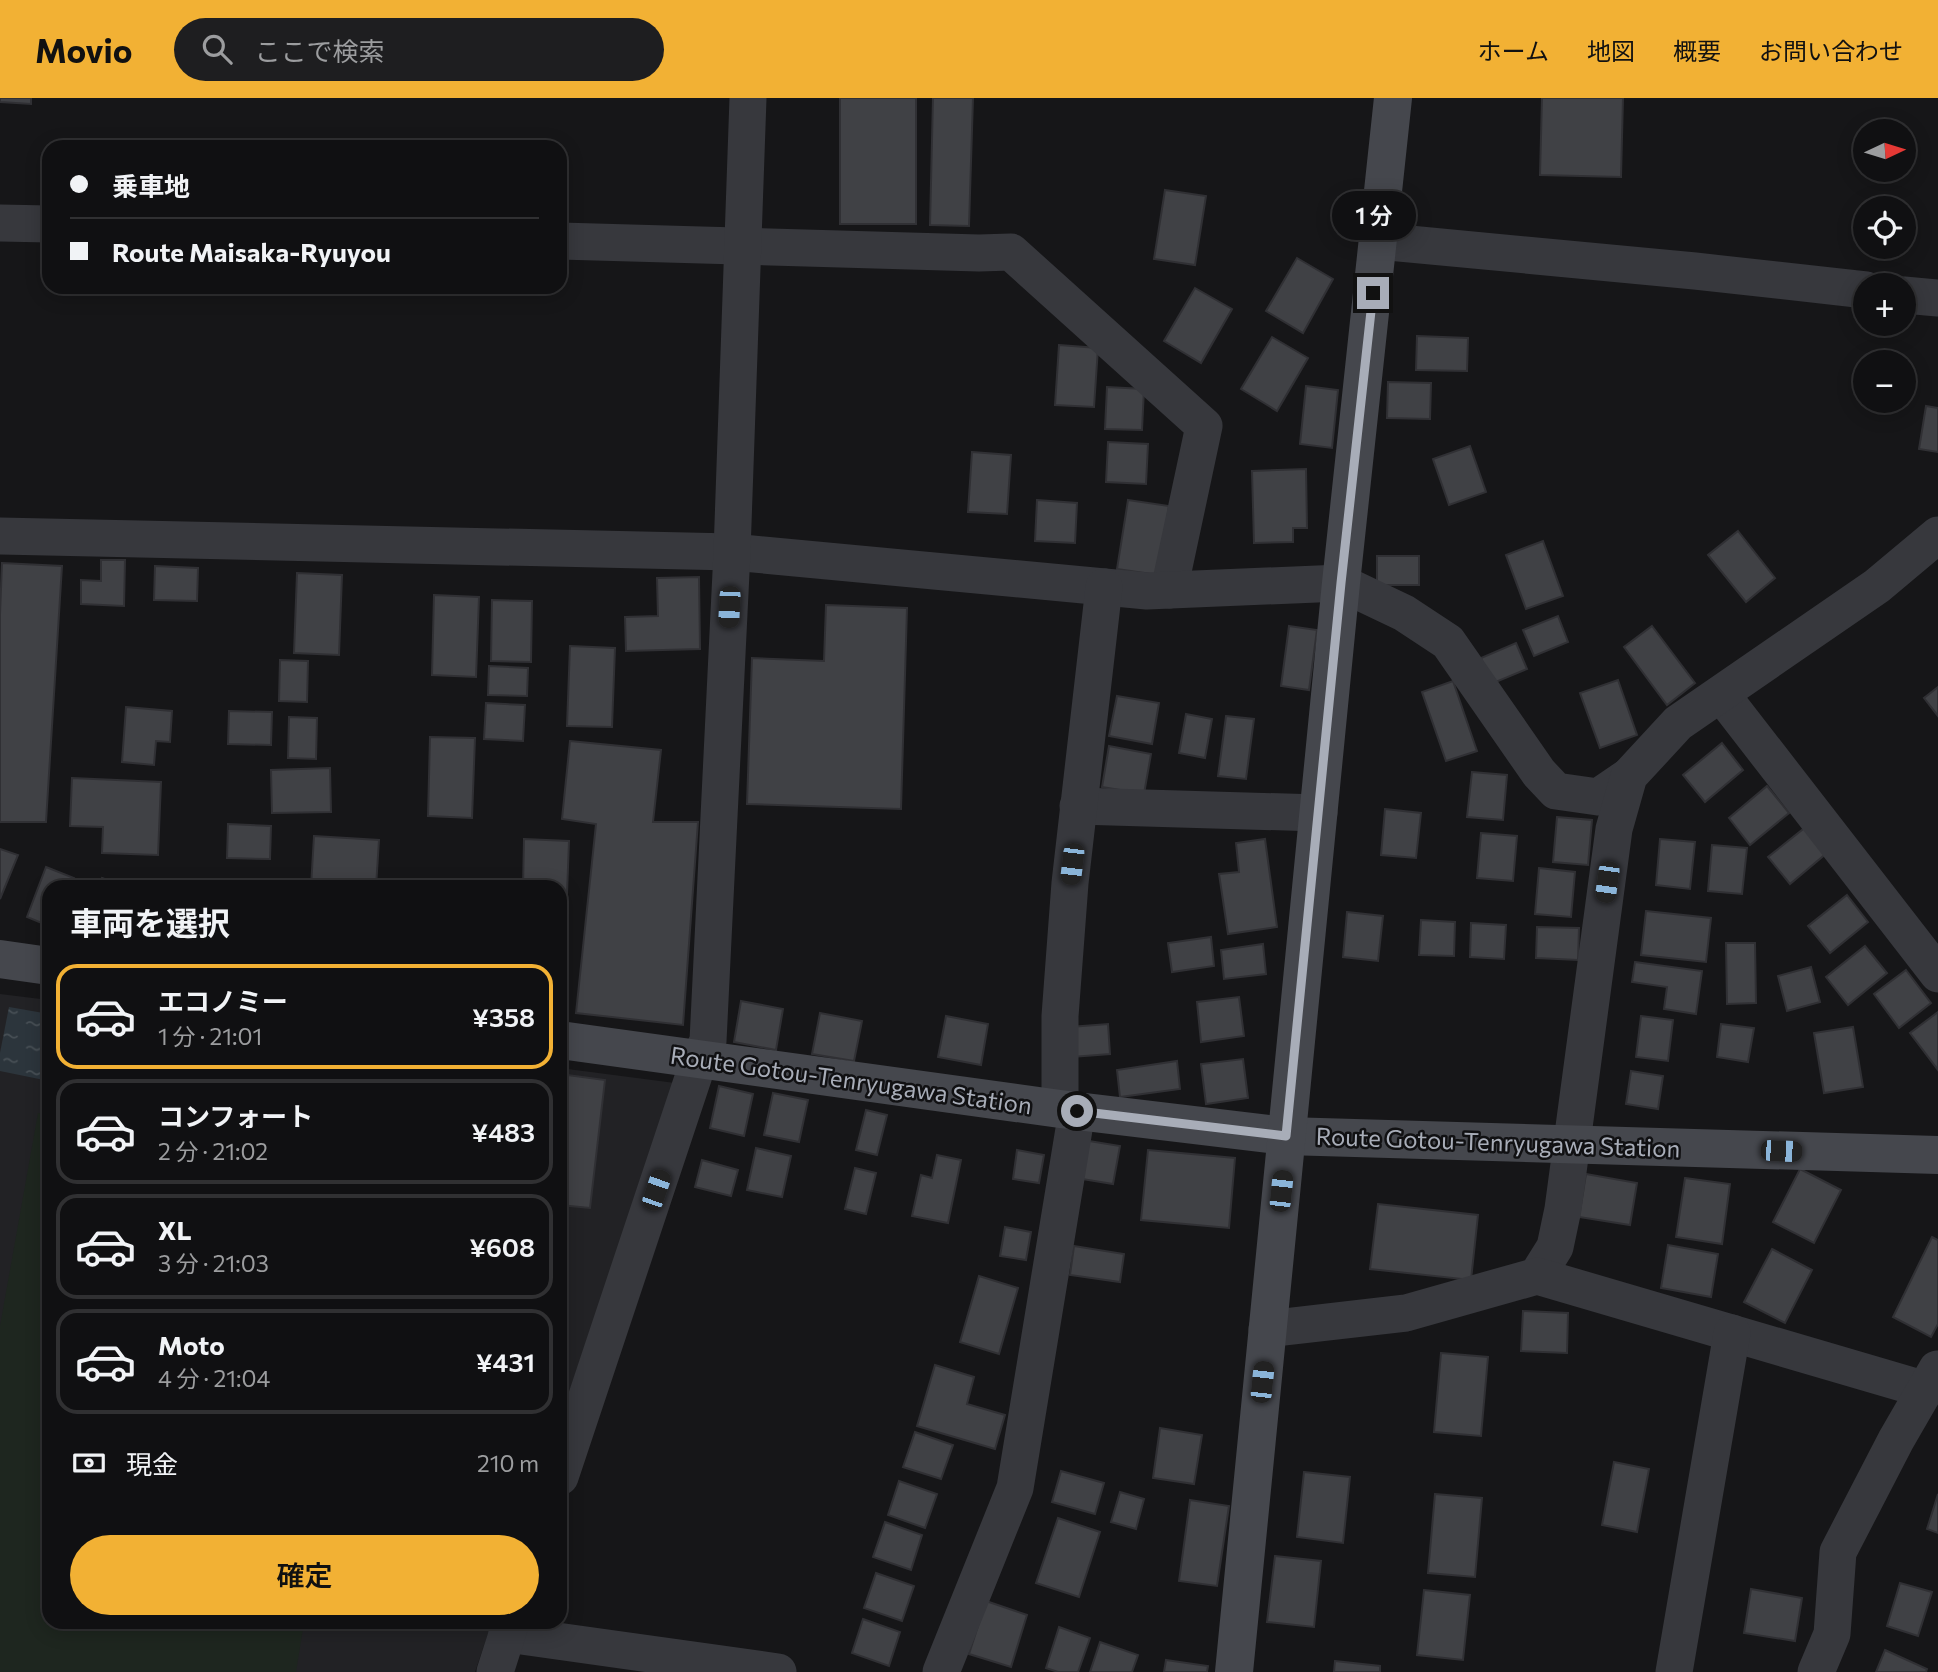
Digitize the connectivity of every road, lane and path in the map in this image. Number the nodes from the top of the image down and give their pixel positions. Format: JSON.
{"nodes":[{"id":1,"x":748,"y":98,"type":"edge"},
{"id":2,"x":1393,"y":98,"type":"edge"},
{"id":3,"x":0,"y":223,"type":"edge"},
{"id":4,"x":42,"y":224,"type":"edge"},
{"id":5,"x":1378,"y":241,"type":"junction"},
{"id":6,"x":567,"y":242,"type":"edge"},
{"id":7,"x":743,"y":248,"type":"junction"},
{"id":8,"x":1853,"y":289,"type":"edge"},
{"id":9,"x":1916,"y":296,"type":"edge"},
{"id":10,"x":1938,"y":298,"type":"edge"},
{"id":11,"x":1938,"y":535,"type":"edge"},
{"id":12,"x":0,"y":536,"type":"edge"},
{"id":13,"x":732,"y":552,"type":"junction"},
{"id":14,"x":1341,"y":583,"type":"junction"},
{"id":15,"x":1104,"y":587,"type":"junction"},
{"id":16,"x":1169,"y":590,"type":"junction"},
{"id":17,"x":1721,"y":694,"type":"junction"},
{"id":18,"x":1629,"y":776,"type":"junction"},
{"id":19,"x":1079,"y":807,"type":"junction"},
{"id":20,"x":1319,"y":813,"type":"junction"},
{"id":21,"x":0,"y":959,"type":"edge"},
{"id":22,"x":42,"y":965,"type":"edge"},
{"id":23,"x":1938,"y":974,"type":"edge"},
{"id":24,"x":567,"y":1041,"type":"edge"},
{"id":25,"x":699,"y":1060,"type":"junction"},
{"id":26,"x":1068,"y":1110,"type":"junction"},
{"id":27,"x":1286,"y":1136,"type":"junction"},
{"id":28,"x":1571,"y":1145,"type":"junction"},
{"id":29,"x":1938,"y":1155,"type":"edge"},
{"id":30,"x":1537,"y":1276,"type":"junction"},
{"id":31,"x":1267,"y":1329,"type":"junction"},
{"id":32,"x":1732,"y":1333,"type":"junction"},
{"id":33,"x":1932,"y":1379,"type":"edge"},
{"id":34,"x":567,"y":1456,"type":"edge"},
{"id":35,"x":509,"y":1629,"type":"edge"},
{"id":36,"x":515,"y":1629,"type":"edge"},
{"id":37,"x":495,"y":1672,"type":"edge"},
{"id":38,"x":778,"y":1672,"type":"edge"},
{"id":39,"x":941,"y":1672,"type":"edge"},
{"id":40,"x":1234,"y":1672,"type":"edge"},
{"id":41,"x":1674,"y":1672,"type":"edge"},
{"id":42,"x":1816,"y":1672,"type":"edge"}],
"edges":[{"from":1,"to":7,"type":"street"},
{"from":2,"to":5,"type":"main road"},
{"from":3,"to":4,"type":"street"},
{"from":5,"to":8,"type":"street"},
{"from":5,"to":14,"type":"main road"},
{"from":6,"to":7,"type":"street"},
{"from":7,"to":13,"type":"street"},
{"from":7,"to":16,"type":"street"},
{"from":9,"to":10,"type":"street"},
{"from":11,"to":17,"type":"street"},
{"from":12,"to":13,"type":"street"},
{"from":13,"to":15,"type":"street"},
{"from":13,"to":25,"type":"street"},
{"from":14,"to":16,"type":"street"},
{"from":14,"to":18,"type":"street"},
{"from":14,"to":20,"type":"main road"},
{"from":15,"to":16,"type":"street"},
{"from":15,"to":19,"type":"street"},
{"from":17,"to":18,"type":"street"},
{"from":17,"to":23,"type":"street"},
{"from":18,"to":28,"type":"street"},
{"from":19,"to":20,"type":"street"},
{"from":19,"to":26,"type":"street"},
{"from":20,"to":27,"type":"main road"},
{"from":21,"to":22,"type":"main road"},
{"from":24,"to":25,"type":"main road","name":"Route Gotou-Tenryugawa Station"},
{"from":25,"to":26,"type":"main road","name":"Route Gotou-Tenryugawa Station"},
{"from":25,"to":34,"type":"street"},
{"from":26,"to":27,"type":"main road","name":"Route Gotou-Tenryugawa Station"},
{"from":26,"to":39,"type":"street"},
{"from":27,"to":28,"type":"main road","name":"Route Gotou-Tenryugawa Station"},
{"from":27,"to":31,"type":"main road"},
{"from":28,"to":29,"type":"main road","name":"Route Gotou-Tenryugawa Station"},
{"from":28,"to":30,"type":"street"},
{"from":30,"to":31,"type":"street"},
{"from":30,"to":32,"type":"street"},
{"from":31,"to":40,"type":"main road"},
{"from":32,"to":33,"type":"street"},
{"from":32,"to":41,"type":"street"},
{"from":33,"to":42,"type":"street"},
{"from":35,"to":37,"type":"street"},
{"from":36,"to":38,"type":"street"}]}
